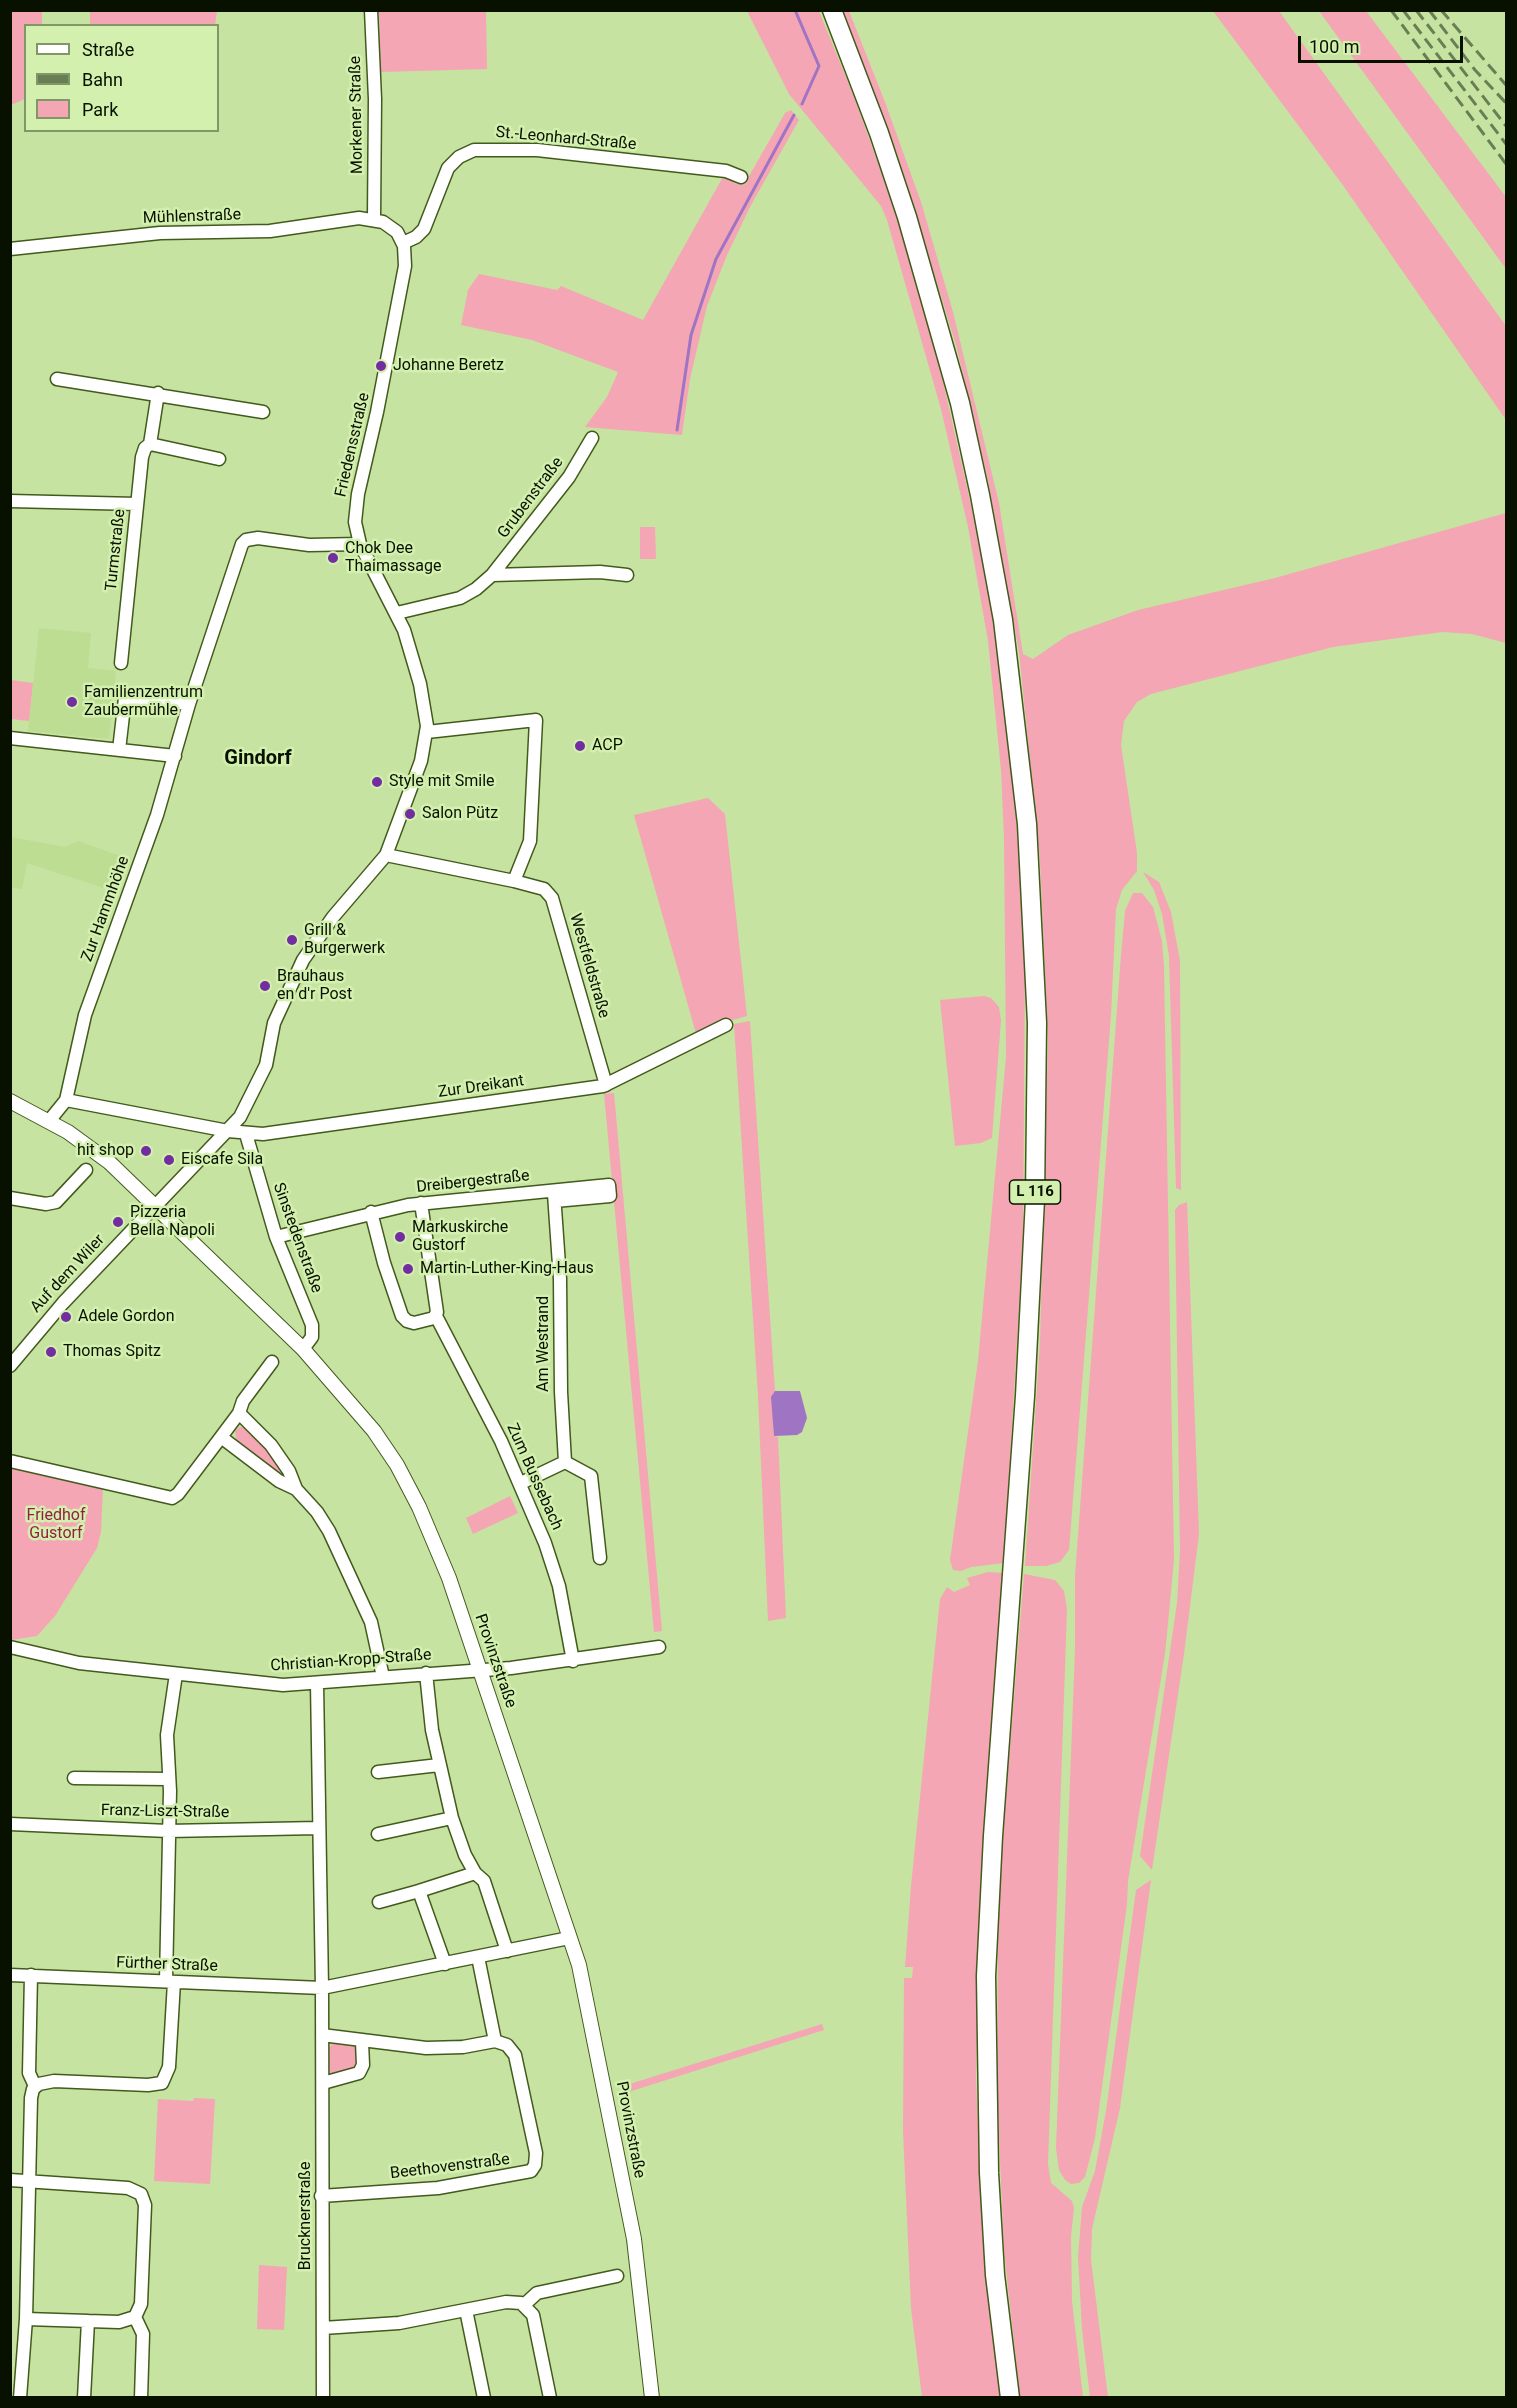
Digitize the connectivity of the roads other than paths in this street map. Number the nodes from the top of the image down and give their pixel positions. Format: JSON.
{"nodes":[{"id":1,"x":371,"y":10,"type":"edge"},
{"id":2,"x":831,"y":10,"type":"edge"},
{"id":3,"x":741,"y":177,"type":"dead end"},
{"id":4,"x":374,"y":219,"type":"junction"},
{"id":5,"x":403,"y":243,"type":"junction"},
{"id":6,"x":10,"y":249,"type":"edge"},
{"id":7,"x":57,"y":379,"type":"dead end"},
{"id":8,"x":158,"y":393,"type":"junction"},
{"id":9,"x":263,"y":412,"type":"dead end"},
{"id":10,"x":592,"y":438,"type":"dead end"},
{"id":11,"x":150,"y":444,"type":"junction"},
{"id":12,"x":219,"y":459,"type":"dead end"},
{"id":13,"x":10,"y":501,"type":"edge"},
{"id":14,"x":137,"y":504,"type":"junction"},
{"id":15,"x":360,"y":544,"type":"junction"},
{"id":16,"x":492,"y":575,"type":"junction"},
{"id":17,"x":627,"y":575,"type":"dead end"},
{"id":18,"x":397,"y":613,"type":"junction"},
{"id":19,"x":121,"y":663,"type":"dead end"},
{"id":20,"x":189,"y":704,"type":"junction"},
{"id":21,"x":427,"y":732,"type":"junction"},
{"id":22,"x":10,"y":738,"type":"edge"},
{"id":23,"x":119,"y":750,"type":"junction"},
{"id":24,"x":175,"y":756,"type":"junction"},
{"id":25,"x":386,"y":855,"type":"junction"},
{"id":26,"x":514,"y":881,"type":"junction"},
{"id":27,"x":726,"y":1025,"type":"dead end"},
{"id":28,"x":606,"y":1085,"type":"junction"},
{"id":29,"x":66,"y":1100,"type":"junction"},
{"id":30,"x":10,"y":1101,"type":"edge"},
{"id":31,"x":50,"y":1121,"type":"junction"},
{"id":32,"x":228,"y":1131,"type":"junction"},
{"id":33,"x":246,"y":1134,"type":"junction"},
{"id":34,"x":86,"y":1170,"type":"dead end"},
{"id":35,"x":554,"y":1196,"type":"joint"},
{"id":36,"x":10,"y":1198,"type":"edge"},
{"id":37,"x":421,"y":1203,"type":"junction"},
{"id":38,"x":156,"y":1204,"type":"junction"},
{"id":39,"x":371,"y":1212,"type":"junction"},
{"id":40,"x":276,"y":1237,"type":"junction"},
{"id":41,"x":436,"y":1316,"type":"junction"},
{"id":42,"x":303,"y":1349,"type":"junction"},
{"id":43,"x":272,"y":1362,"type":"dead end"},
{"id":44,"x":10,"y":1366,"type":"edge"},
{"id":45,"x":239,"y":1413,"type":"junction"},
{"id":46,"x":221,"y":1437,"type":"junction"},
{"id":47,"x":10,"y":1461,"type":"edge"},
{"id":48,"x":565,"y":1462,"type":"junction"},
{"id":49,"x":521,"y":1483,"type":"junction"},
{"id":50,"x":296,"y":1489,"type":"junction"},
{"id":51,"x":600,"y":1558,"type":"dead end"},
{"id":52,"x":10,"y":1647,"type":"edge"},
{"id":53,"x":658,"y":1647,"type":"dead end"},
{"id":54,"x":573,"y":1661,"type":"junction"},
{"id":55,"x":481,"y":1669,"type":"junction"},
{"id":56,"x":426,"y":1673,"type":"junction"},
{"id":57,"x":176,"y":1674,"type":"junction"},
{"id":58,"x":383,"y":1677,"type":"junction"},
{"id":59,"x":317,"y":1683,"type":"junction"},
{"id":60,"x":439,"y":1765,"type":"junction"},
{"id":61,"x":378,"y":1772,"type":"dead end"},
{"id":62,"x":74,"y":1778,"type":"dead end"},
{"id":63,"x":168,"y":1779,"type":"junction"},
{"id":64,"x":452,"y":1818,"type":"junction"},
{"id":65,"x":10,"y":1824,"type":"edge"},
{"id":66,"x":318,"y":1828,"type":"junction"},
{"id":67,"x":168,"y":1831,"type":"junction"},
{"id":68,"x":378,"y":1834,"type":"dead end"},
{"id":69,"x":475,"y":1873,"type":"junction"},
{"id":70,"x":420,"y":1891,"type":"junction"},
{"id":71,"x":379,"y":1902,"type":"dead end"},
{"id":72,"x":569,"y":1938,"type":"junction"},
{"id":73,"x":507,"y":1951,"type":"junction"},
{"id":74,"x":478,"y":1957,"type":"junction"},
{"id":75,"x":445,"y":1964,"type":"junction"},
{"id":76,"x":10,"y":1975,"type":"edge"},
{"id":77,"x":31,"y":1975,"type":"junction"},
{"id":78,"x":170,"y":1981,"type":"junction"},
{"id":79,"x":322,"y":1988,"type":"junction"},
{"id":80,"x":322,"y":2035,"type":"junction"},
{"id":81,"x":495,"y":2041,"type":"junction"},
{"id":82,"x":362,"y":2042,"type":"junction"},
{"id":83,"x":323,"y":2083,"type":"junction"},
{"id":84,"x":35,"y":2086,"type":"junction"},
{"id":85,"x":10,"y":2180,"type":"edge"},
{"id":86,"x":30,"y":2182,"type":"junction"},
{"id":87,"x":321,"y":2196,"type":"junction"},
{"id":88,"x":616,"y":2276,"type":"dead end"},
{"id":89,"x":525,"y":2304,"type":"junction"},
{"id":90,"x":466,"y":2310,"type":"junction"},
{"id":91,"x":135,"y":2318,"type":"junction"},
{"id":92,"x":26,"y":2319,"type":"junction"},
{"id":93,"x":88,"y":2321,"type":"junction"},
{"id":94,"x":323,"y":2328,"type":"junction"},
{"id":95,"x":20,"y":2397,"type":"edge"},
{"id":96,"x":84,"y":2397,"type":"edge"},
{"id":97,"x":141,"y":2397,"type":"edge"},
{"id":98,"x":323,"y":2397,"type":"edge"},
{"id":99,"x":484,"y":2397,"type":"edge"},
{"id":100,"x":550,"y":2397,"type":"edge"},
{"id":101,"x":652,"y":2397,"type":"edge"},
{"id":102,"x":1010,"y":2397,"type":"edge"}],
"edges":[{"from":1,"to":4,"type":"street","name":"Morkener Straße"},
{"from":2,"to":102,"type":"main road","number":"L 116"},
{"from":3,"to":5,"type":"street","name":"St.-Leonhard-Straße"},
{"from":4,"to":5,"type":"street"},
{"from":4,"to":6,"type":"street","name":"Mühlenstraße"},
{"from":5,"to":15,"type":"street","name":"Friedensstraße"},
{"from":7,"to":8,"type":"street"},
{"from":8,"to":9,"type":"street"},
{"from":8,"to":11,"type":"street","name":"Turmstraße"},
{"from":10,"to":16,"type":"street","name":"Grubenstraße"},
{"from":11,"to":12,"type":"street"},
{"from":11,"to":14,"type":"street","name":"Turmstraße"},
{"from":13,"to":14,"type":"street"},
{"from":14,"to":19,"type":"street","name":"Turmstraße"},
{"from":15,"to":18,"type":"street","name":"Friedensstraße"},
{"from":15,"to":20,"type":"street","name":"Zur Hammhöhe"},
{"from":16,"to":17,"type":"street"},
{"from":16,"to":18,"type":"street","name":"Grubenstraße"},
{"from":18,"to":21,"type":"street","name":"Friedensstraße"},
{"from":20,"to":23,"type":"street"},
{"from":20,"to":24,"type":"street","name":"Zur Hammhöhe"},
{"from":21,"to":25,"type":"street","name":"Friedensstraße"},
{"from":21,"to":26,"type":"street"},
{"from":22,"to":23,"type":"street"},
{"from":23,"to":24,"type":"street"},
{"from":24,"to":29,"type":"street","name":"Zur Hammhöhe"},
{"from":25,"to":26,"type":"street","name":"Westfeldstraße"},
{"from":25,"to":32,"type":"street","name":"Friedensstraße"},
{"from":26,"to":28,"type":"street","name":"Westfeldstraße"},
{"from":27,"to":28,"type":"street","name":"Zur Dreikant"},
{"from":28,"to":33,"type":"street","name":"Zur Dreikant"},
{"from":29,"to":31,"type":"street","name":"Zur Hammhöhe"},
{"from":29,"to":32,"type":"street"},
{"from":30,"to":31,"type":"street","name":"Provinzstraße"},
{"from":31,"to":38,"type":"street","name":"Provinzstraße"},
{"from":32,"to":33,"type":"street","name":"Zur Dreikant"},
{"from":32,"to":38,"type":"street","name":"Auf dem Wiler"},
{"from":33,"to":40,"type":"street","name":"Sinstedenstraße"},
{"from":34,"to":36,"type":"street"},
{"from":35,"to":37,"type":"street","name":"Dreibergestraße"},
{"from":35,"to":48,"type":"street","name":"Am Westrand"},
{"from":37,"to":39,"type":"street","name":"Dreibergestraße"},
{"from":37,"to":41,"type":"street","name":"Zum Bussebach"},
{"from":38,"to":42,"type":"street","name":"Provinzstraße"},
{"from":38,"to":44,"type":"street","name":"Auf dem Wiler"},
{"from":39,"to":40,"type":"street","name":"Dreibergestraße"},
{"from":39,"to":41,"type":"street"},
{"from":40,"to":42,"type":"street","name":"Sinstedenstraße"},
{"from":41,"to":49,"type":"street","name":"Zum Bussebach"},
{"from":42,"to":55,"type":"street","name":"Provinzstraße"},
{"from":43,"to":45,"type":"street"},
{"from":45,"to":46,"type":"street"},
{"from":45,"to":50,"type":"street"},
{"from":46,"to":47,"type":"street"},
{"from":46,"to":50,"type":"street"},
{"from":48,"to":49,"type":"street"},
{"from":48,"to":51,"type":"street"},
{"from":49,"to":54,"type":"street","name":"Zum Bussebach"},
{"from":50,"to":58,"type":"street"},
{"from":52,"to":57,"type":"street","name":"Christian-Kropp-Straße"},
{"from":53,"to":54,"type":"street","name":"Christian-Kropp-Straße"},
{"from":54,"to":55,"type":"street","name":"Christian-Kropp-Straße"},
{"from":55,"to":56,"type":"street","name":"Christian-Kropp-Straße"},
{"from":55,"to":72,"type":"street","name":"Provinzstraße"},
{"from":56,"to":58,"type":"street","name":"Christian-Kropp-Straße"},
{"from":56,"to":60,"type":"street"},
{"from":57,"to":59,"type":"street","name":"Christian-Kropp-Straße"},
{"from":57,"to":63,"type":"street"},
{"from":58,"to":59,"type":"street","name":"Christian-Kropp-Straße"},
{"from":59,"to":66,"type":"street"},
{"from":60,"to":61,"type":"street"},
{"from":60,"to":64,"type":"street"},
{"from":62,"to":63,"type":"street"},
{"from":63,"to":67,"type":"street"},
{"from":64,"to":68,"type":"street"},
{"from":64,"to":69,"type":"street"},
{"from":65,"to":67,"type":"street","name":"Franz-Liszt-Straße"},
{"from":66,"to":67,"type":"street","name":"Franz-Liszt-Straße"},
{"from":66,"to":79,"type":"street"},
{"from":67,"to":78,"type":"street"},
{"from":69,"to":70,"type":"street"},
{"from":69,"to":73,"type":"street"},
{"from":70,"to":71,"type":"street"},
{"from":70,"to":75,"type":"street"},
{"from":72,"to":73,"type":"street","name":"Fürther Straße"},
{"from":72,"to":101,"type":"street","name":"Provinzstraße"},
{"from":73,"to":74,"type":"street","name":"Fürther Straße"},
{"from":74,"to":75,"type":"street","name":"Fürther Straße"},
{"from":74,"to":81,"type":"street"},
{"from":75,"to":79,"type":"street","name":"Fürther Straße"},
{"from":76,"to":77,"type":"street","name":"Fürther Straße"},
{"from":77,"to":78,"type":"street","name":"Fürther Straße"},
{"from":77,"to":84,"type":"street"},
{"from":78,"to":79,"type":"street","name":"Fürther Straße"},
{"from":78,"to":84,"type":"street"},
{"from":79,"to":80,"type":"street"},
{"from":80,"to":82,"type":"street"},
{"from":80,"to":83,"type":"street","name":"Brucknerstraße"},
{"from":81,"to":82,"type":"street"},
{"from":81,"to":87,"type":"street","name":"Beethovenstraße"},
{"from":82,"to":83,"type":"street"},
{"from":83,"to":87,"type":"street","name":"Brucknerstraße"},
{"from":84,"to":86,"type":"street"},
{"from":85,"to":86,"type":"street"},
{"from":86,"to":91,"type":"street"},
{"from":86,"to":92,"type":"street"},
{"from":87,"to":94,"type":"street","name":"Brucknerstraße"},
{"from":88,"to":89,"type":"street"},
{"from":89,"to":90,"type":"street"},
{"from":89,"to":100,"type":"street"},
{"from":90,"to":94,"type":"street"},
{"from":90,"to":99,"type":"street"},
{"from":91,"to":93,"type":"street"},
{"from":91,"to":97,"type":"street"},
{"from":92,"to":93,"type":"street"},
{"from":92,"to":95,"type":"street"},
{"from":93,"to":96,"type":"street"},
{"from":94,"to":98,"type":"street","name":"Brucknerstraße"}]}
